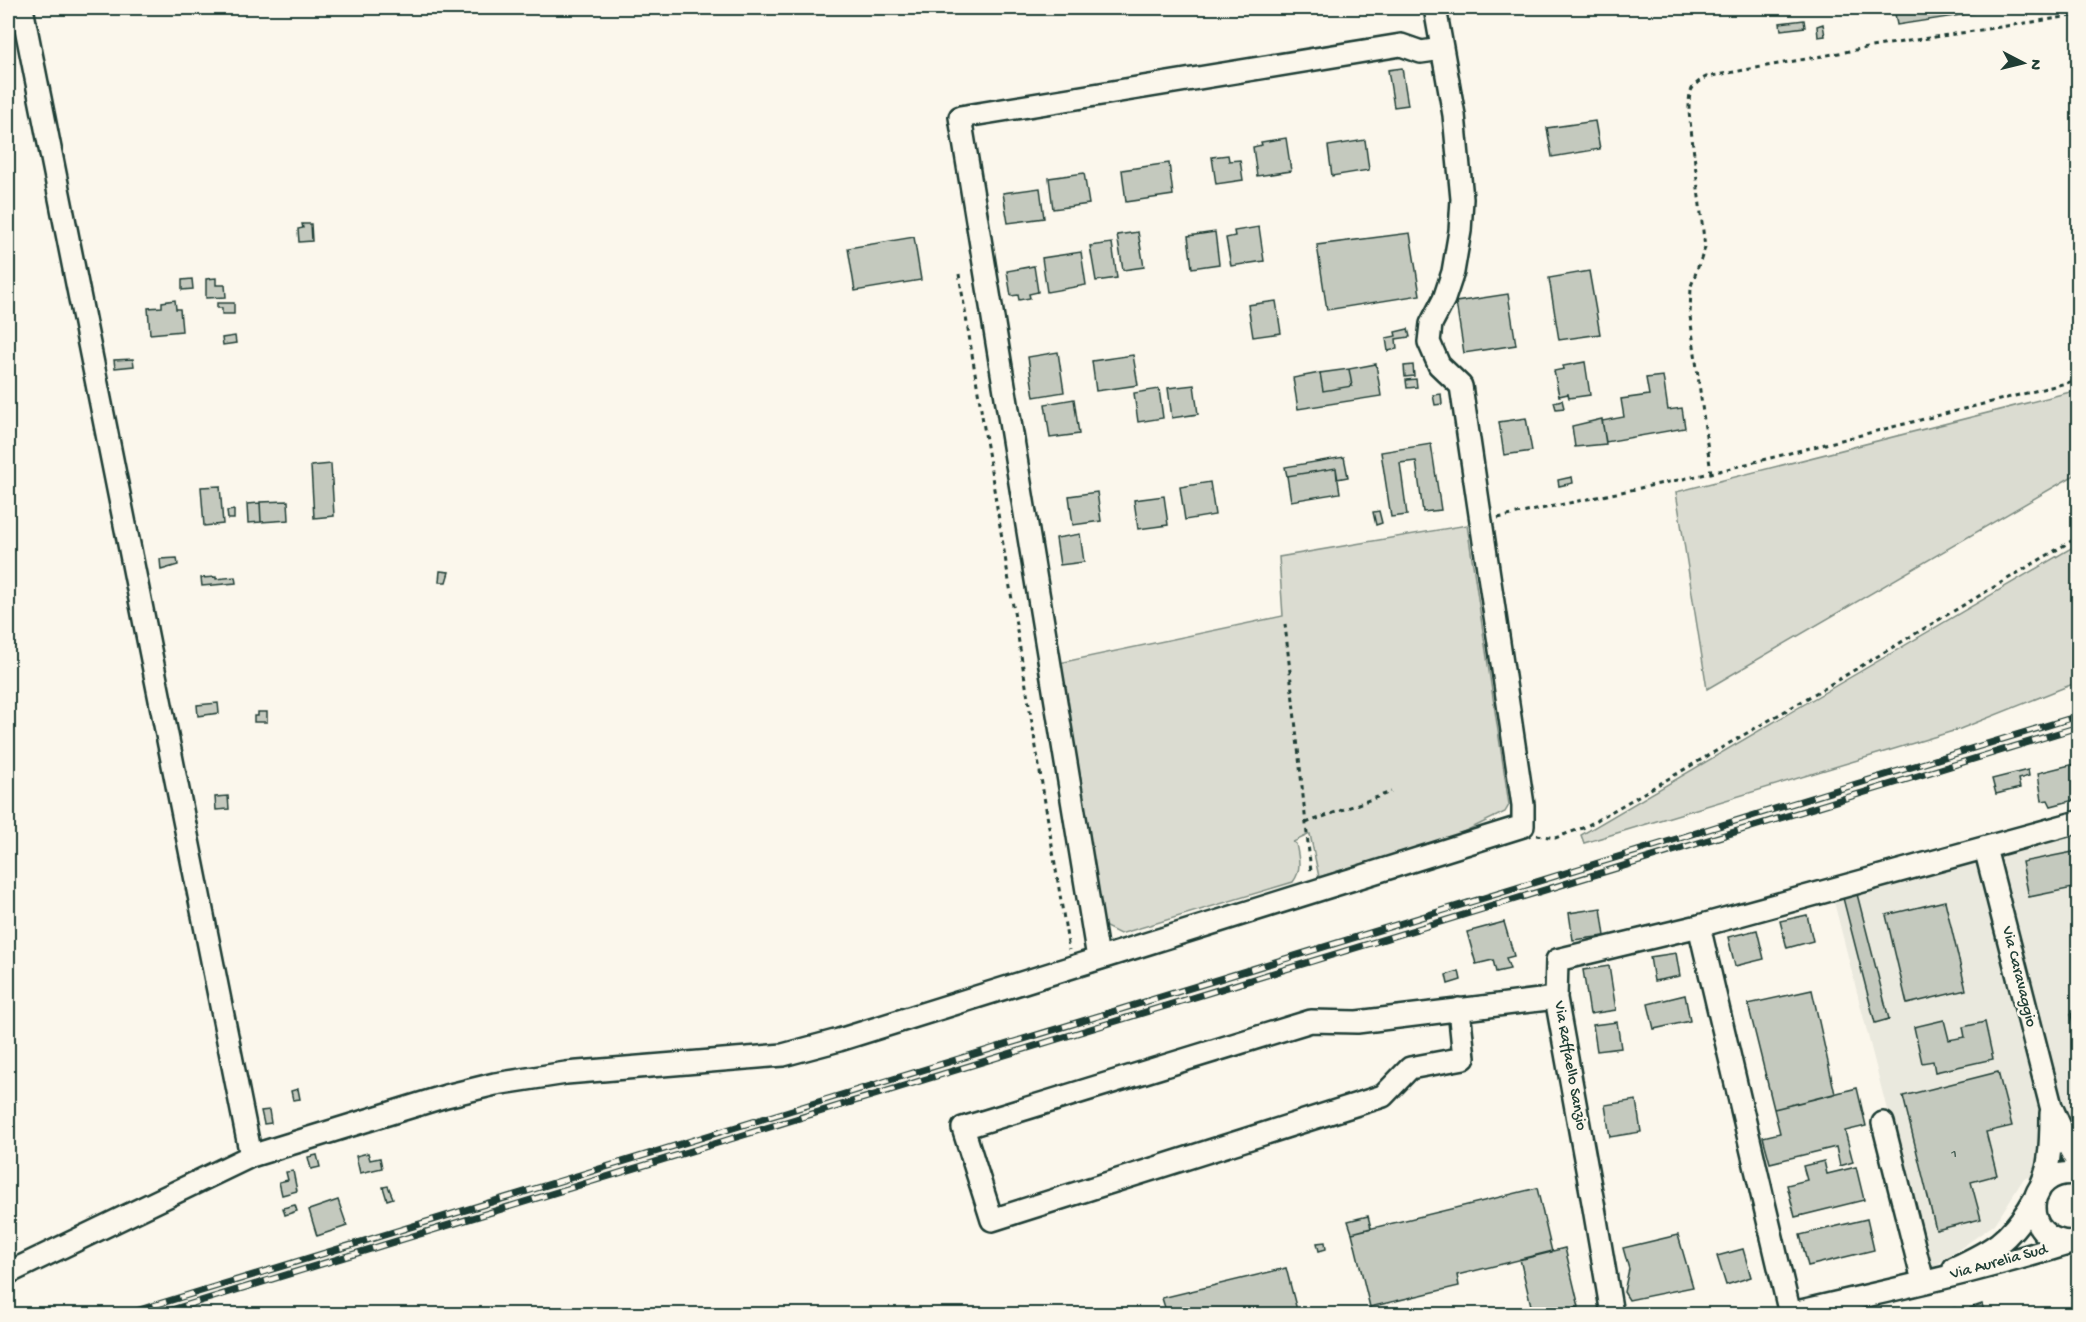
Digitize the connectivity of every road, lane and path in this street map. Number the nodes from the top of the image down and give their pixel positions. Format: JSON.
{"nodes":[{"id":1,"x":22,"y":8,"type":"edge"},
{"id":2,"x":1435,"y":8,"type":"edge"},
{"id":3,"x":2079,"y":15,"type":"edge"},
{"id":4,"x":1442,"y":49,"type":"junction"},
{"id":5,"x":959,"y":274,"type":"dead end"},
{"id":6,"x":2079,"y":380,"type":"edge"},
{"id":7,"x":1711,"y":473,"type":"junction"},
{"id":8,"x":1482,"y":521,"type":"junction"},
{"id":9,"x":2079,"y":537,"type":"edge"},
{"id":10,"x":1285,"y":624,"type":"dead end"},
{"id":11,"x":1391,"y":792,"type":"dead end"},
{"id":12,"x":2079,"y":822,"type":"edge"},
{"id":13,"x":1306,"y":823,"type":"junction"},
{"id":14,"x":1523,"y":826,"type":"junction"},
{"id":15,"x":1985,"y":848,"type":"junction"},
{"id":16,"x":1313,"y":891,"type":"junction"},
{"id":17,"x":1699,"y":926,"type":"junction"},
{"id":18,"x":1098,"y":958,"type":"junction"},
{"id":19,"x":1072,"y":966,"type":"junction"},
{"id":20,"x":1556,"y":998,"type":"junction"},
{"id":21,"x":1459,"y":1010,"type":"junction"},
{"id":22,"x":2051,"y":1106,"type":"junction"},
{"id":23,"x":1883,"y":1123,"type":"dead end"},
{"id":24,"x":251,"y":1156,"type":"junction"},
{"id":25,"x":2079,"y":1164,"type":"edge"},
{"id":26,"x":2079,"y":1174,"type":"edge"},
{"id":27,"x":2038,"y":1191,"type":"junction"},
{"id":28,"x":2076,"y":1241,"type":"edge"},
{"id":29,"x":8,"y":1273,"type":"edge"},
{"id":30,"x":1923,"y":1281,"type":"junction"},
{"id":31,"x":1612,"y":1314,"type":"edge"},
{"id":32,"x":1790,"y":1314,"type":"edge"}],
"edges":[{"from":1,"to":24,"type":"street"},
{"from":2,"to":4,"type":"street"},
{"from":3,"to":7,"type":"path"},
{"from":4,"to":8,"type":"street"},
{"from":4,"to":18,"type":"street"},
{"from":5,"to":19,"type":"path"},
{"from":6,"to":7,"type":"path"},
{"from":7,"to":8,"type":"path"},
{"from":8,"to":14,"type":"street"},
{"from":9,"to":14,"type":"path"},
{"from":10,"to":13,"type":"path"},
{"from":11,"to":13,"type":"path"},
{"from":12,"to":15,"type":"street","name":"Via Raffaello Sanzio"},
{"from":13,"to":16,"type":"path"},
{"from":14,"to":16,"type":"street"},
{"from":15,"to":17,"type":"street","name":"Via Raffaello Sanzio"},
{"from":15,"to":22,"type":"street","name":"Via Caravaggio"},
{"from":16,"to":18,"type":"street"},
{"from":17,"to":20,"type":"street","name":"Via Raffaello Sanzio"},
{"from":17,"to":32,"type":"street"},
{"from":18,"to":19,"type":"street"},
{"from":19,"to":24,"type":"street"},
{"from":20,"to":21,"type":"street"},
{"from":20,"to":31,"type":"street","name":"Via Raffaello Sanzio"},
{"from":21,"to":21,"type":"street"},
{"from":22,"to":25,"type":"street","name":"Via Caravaggio"},
{"from":22,"to":27,"type":"street","name":"Via Caravaggio"},
{"from":23,"to":30,"type":"street"},
{"from":24,"to":29,"type":"street"},
{"from":26,"to":27,"type":"street","name":"Via Aurelia Sud"},
{"from":27,"to":28,"type":"street","name":"Via Aurelia Sud"},
{"from":27,"to":30,"type":"street","name":"Via Aurelia Sud"},
{"from":28,"to":30,"type":"street","name":"Via Aurelia Sud"},
{"from":30,"to":32,"type":"street","name":"Via Aurelia Sud"}]}
